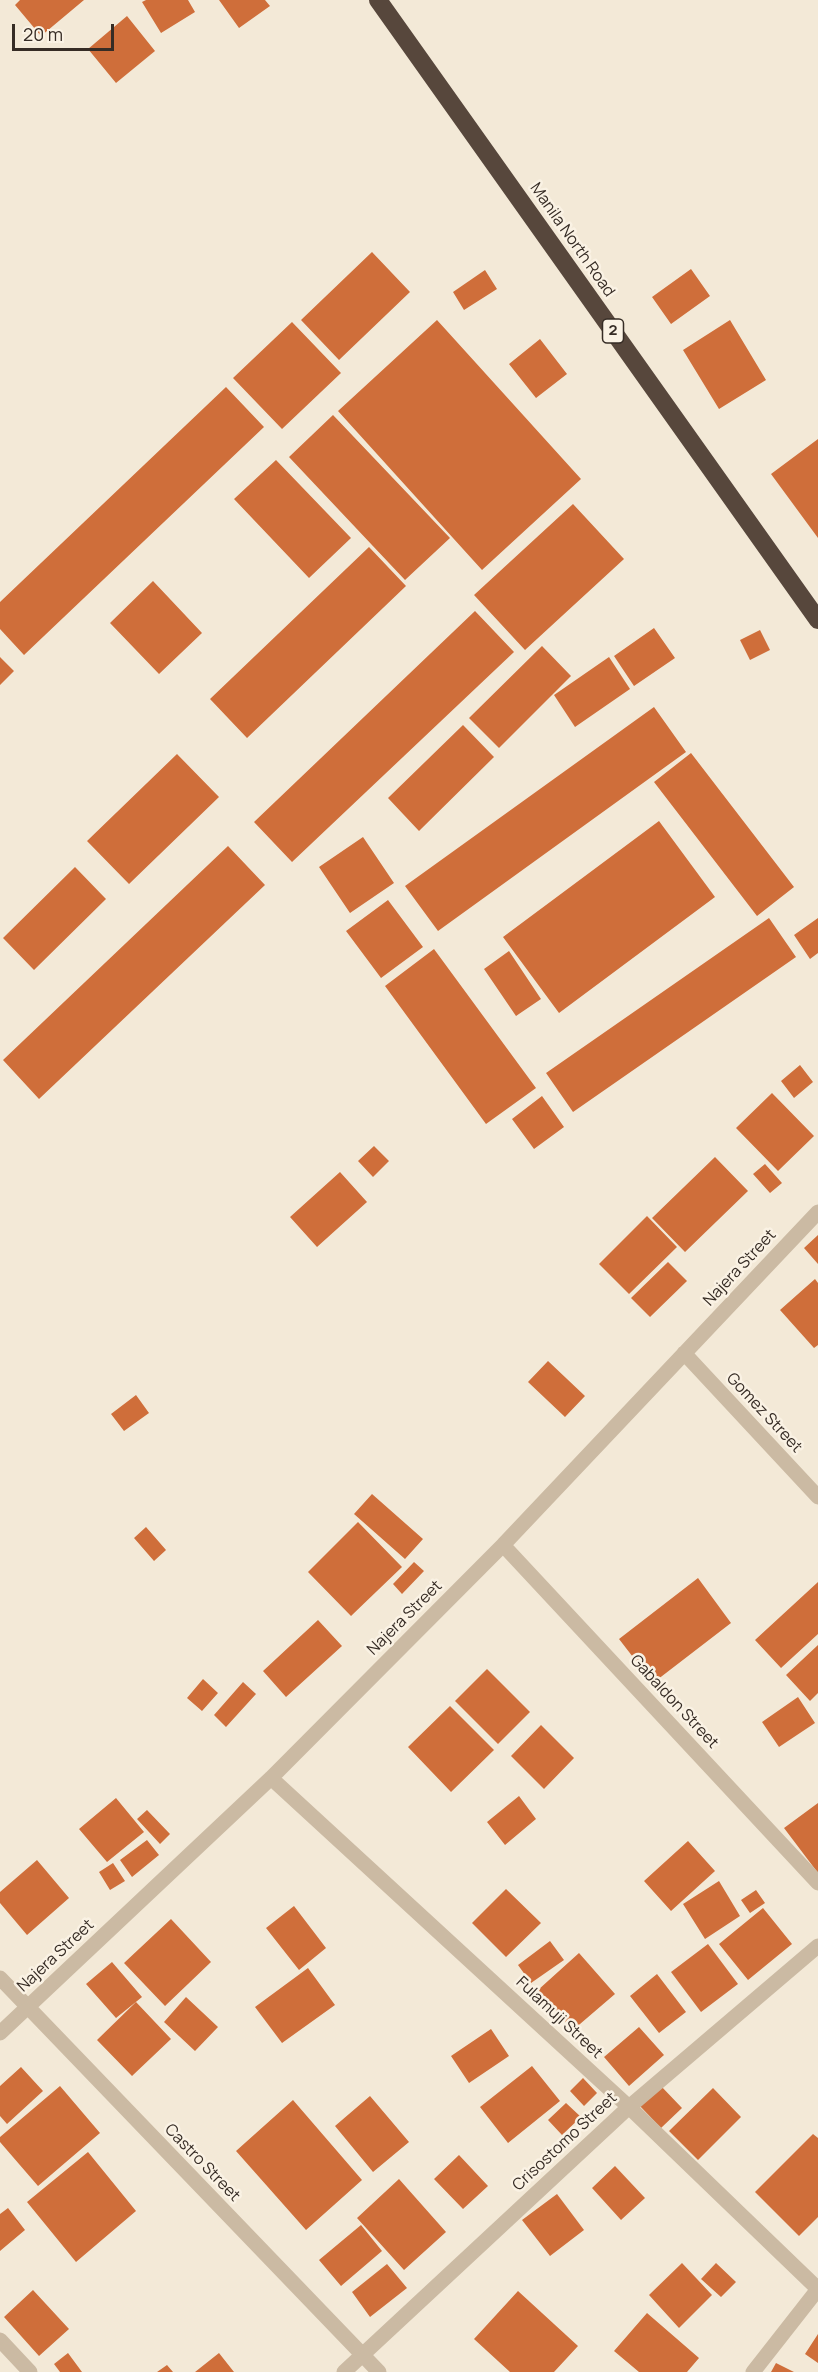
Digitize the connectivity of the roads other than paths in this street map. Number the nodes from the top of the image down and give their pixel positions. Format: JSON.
{"nodes":[{"id":1,"x":378,"y":0,"type":"edge"},
{"id":2,"x":818,"y":620,"type":"edge"},
{"id":3,"x":818,"y":1212,"type":"edge"},
{"id":4,"x":684,"y":1353,"type":"junction"},
{"id":5,"x":818,"y":1497,"type":"edge"},
{"id":6,"x":503,"y":1545,"type":"junction"},
{"id":7,"x":271,"y":1778,"type":"junction"},
{"id":8,"x":818,"y":1883,"type":"edge"},
{"id":9,"x":818,"y":1946,"type":"edge"},
{"id":10,"x":0,"y":1978,"type":"edge"},
{"id":11,"x":29,"y":2007,"type":"junction"},
{"id":12,"x":0,"y":2033,"type":"edge"},
{"id":13,"x":628,"y":2107,"type":"junction"},
{"id":14,"x":818,"y":2289,"type":"edge"},
{"id":15,"x":0,"y":2340,"type":"edge"},
{"id":16,"x":363,"y":2356,"type":"junction"},
{"id":17,"x":30,"y":2372,"type":"edge"},
{"id":18,"x":344,"y":2372,"type":"edge"},
{"id":19,"x":379,"y":2372,"type":"edge"},
{"id":20,"x":753,"y":2372,"type":"edge"}],
"edges":[{"from":1,"to":2,"type":"highway","name":"Manila North Road","number":"2"},
{"from":3,"to":4,"type":"street","name":"Najera Street"},
{"from":4,"to":5,"type":"street","name":"Gomez Street"},
{"from":4,"to":6,"type":"street","name":"Najera Street"},
{"from":6,"to":7,"type":"street","name":"Najera Street"},
{"from":6,"to":8,"type":"street","name":"Gabaldon Street"},
{"from":7,"to":11,"type":"street","name":"Najera Street"},
{"from":7,"to":13,"type":"street","name":"Fulamuji Street"},
{"from":9,"to":13,"type":"street","name":"Crisostomo Street"},
{"from":10,"to":11,"type":"street","name":"Castro Street"},
{"from":11,"to":12,"type":"street","name":"Najera Street"},
{"from":11,"to":16,"type":"street","name":"Castro Street"},
{"from":13,"to":14,"type":"street","name":"Fulamuji Street"},
{"from":13,"to":16,"type":"street","name":"Crisostomo Street"},
{"from":14,"to":20,"type":"street"},
{"from":15,"to":17,"type":"street"},
{"from":16,"to":18,"type":"street","name":"Crisostomo Street"},
{"from":16,"to":19,"type":"street","name":"Castro Street"}]}
